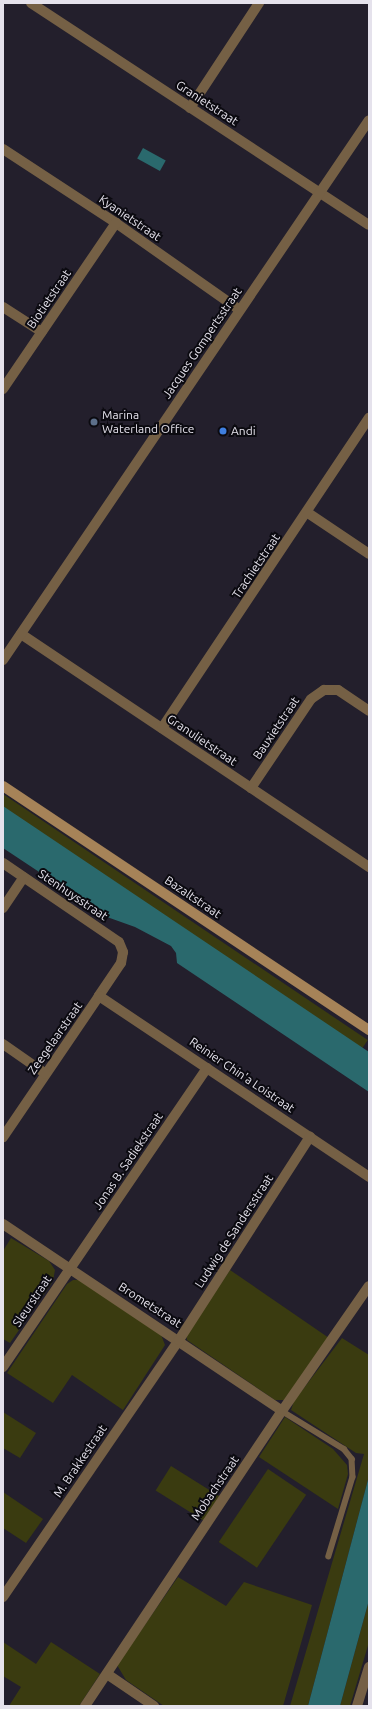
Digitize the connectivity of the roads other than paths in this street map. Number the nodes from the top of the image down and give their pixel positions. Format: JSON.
{"nodes":[{"id":1,"x":31,"y":3,"type":"edge"},
{"id":2,"x":259,"y":3,"type":"edge"},
{"id":3,"x":190,"y":108,"type":"junction"},
{"id":4,"x":369,"y":120,"type":"edge"},
{"id":5,"x":3,"y":149,"type":"edge"},
{"id":6,"x":320,"y":192,"type":"junction"},
{"id":7,"x":116,"y":223,"type":"junction"},
{"id":8,"x":369,"y":225,"type":"edge"},
{"id":9,"x":3,"y":307,"type":"edge"},
{"id":10,"x":240,"y":310,"type":"junction"},
{"id":11,"x":42,"y":332,"type":"junction"},
{"id":12,"x":3,"y":389,"type":"edge"},
{"id":13,"x":369,"y":418,"type":"edge"},
{"id":14,"x":308,"y":512,"type":"junction"},
{"id":15,"x":369,"y":554,"type":"edge"},
{"id":16,"x":21,"y":634,"type":"junction"},
{"id":17,"x":3,"y":660,"type":"edge"},
{"id":18,"x":369,"y":711,"type":"edge"},
{"id":19,"x":162,"y":728,"type":"junction"},
{"id":20,"x":3,"y":786,"type":"edge"},
{"id":21,"x":251,"y":788,"type":"junction"},
{"id":22,"x":3,"y":863,"type":"edge"},
{"id":23,"x":369,"y":867,"type":"edge"},
{"id":24,"x":24,"y":877,"type":"junction"},
{"id":25,"x":3,"y":908,"type":"edge"},
{"id":26,"x":123,"y":952,"type":"joint"},
{"id":27,"x":99,"y":996,"type":"junction"},
{"id":28,"x":369,"y":1030,"type":"edge"},
{"id":29,"x":3,"y":1044,"type":"edge"},
{"id":30,"x":207,"y":1068,"type":"junction"},
{"id":31,"x":46,"y":1074,"type":"junction"},
{"id":32,"x":3,"y":1137,"type":"edge"},
{"id":33,"x":310,"y":1137,"type":"junction"},
{"id":34,"x":369,"y":1177,"type":"edge"},
{"id":35,"x":3,"y":1224,"type":"edge"},
{"id":36,"x":70,"y":1269,"type":"junction"},
{"id":37,"x":369,"y":1286,"type":"edge"},
{"id":38,"x":179,"y":1340,"type":"junction"},
{"id":39,"x":3,"y":1367,"type":"edge"},
{"id":40,"x":282,"y":1411,"type":"junction"},
{"id":41,"x":329,"y":1556,"type":"dead end"},
{"id":42,"x":3,"y":1597,"type":"edge"},
{"id":43,"x":369,"y":1668,"type":"edge"},
{"id":44,"x":106,"y":1674,"type":"junction"},
{"id":45,"x":85,"y":1706,"type":"edge"},
{"id":46,"x":154,"y":1706,"type":"edge"},
{"id":47,"x":357,"y":1706,"type":"edge"}],
"edges":[{"from":1,"to":3,"type":"street","name":"Granietstraat"},
{"from":2,"to":3,"type":"street"},
{"from":3,"to":6,"type":"street","name":"Granietstraat"},
{"from":4,"to":6,"type":"street","name":"Jacques Gompertsstraat"},
{"from":5,"to":7,"type":"street","name":"Kyanietstraat"},
{"from":6,"to":8,"type":"street","name":"Granietstraat"},
{"from":6,"to":10,"type":"street","name":"Jacques Gompertsstraat"},
{"from":7,"to":10,"type":"street","name":"Kyanietstraat"},
{"from":7,"to":11,"type":"street","name":"Biotietstraat"},
{"from":9,"to":11,"type":"street"},
{"from":10,"to":16,"type":"street","name":"Jacques Gompertsstraat"},
{"from":11,"to":12,"type":"street","name":"Biotietstraat"},
{"from":13,"to":14,"type":"street","name":"Trachietstraat"},
{"from":14,"to":15,"type":"street"},
{"from":14,"to":19,"type":"street","name":"Trachietstraat"},
{"from":16,"to":17,"type":"street","name":"Jacques Gompertsstraat"},
{"from":16,"to":19,"type":"street","name":"Granulietstraat"},
{"from":18,"to":21,"type":"street","name":"Bauxietstraat"},
{"from":19,"to":21,"type":"street","name":"Granulietstraat"},
{"from":20,"to":28,"type":"street","name":"Bazaltstraat"},
{"from":21,"to":23,"type":"street","name":"Granulietstraat"},
{"from":22,"to":24,"type":"street","name":"Stenhuysstraat"},
{"from":24,"to":25,"type":"street"},
{"from":24,"to":26,"type":"street","name":"Stenhuysstraat"},
{"from":26,"to":27,"type":"street","name":"Zeegelaarstraat"},
{"from":27,"to":30,"type":"street","name":"Reinier Chin'a Loistraat"},
{"from":27,"to":31,"type":"street","name":"Zeegelaarstraat"},
{"from":29,"to":31,"type":"street"},
{"from":30,"to":33,"type":"street","name":"Reinier Chin'a Loistraat"},
{"from":30,"to":36,"type":"street","name":"Jonas B. Sadiekstraat"},
{"from":31,"to":32,"type":"street","name":"Zeegelaarstraat"},
{"from":33,"to":34,"type":"street","name":"Reinier Chin'a Loistraat"},
{"from":33,"to":38,"type":"street","name":"Ludwig de Sandersstraat"},
{"from":35,"to":36,"type":"street","name":"Brometstraat"},
{"from":36,"to":38,"type":"street","name":"Brometstraat"},
{"from":36,"to":39,"type":"street","name":"Sleurstraat"},
{"from":37,"to":40,"type":"street","name":"Mobachstraat"},
{"from":38,"to":40,"type":"street","name":"Brometstraat"},
{"from":38,"to":42,"type":"street","name":"M. Brakkestraat"},
{"from":40,"to":41,"type":"lane"},
{"from":40,"to":44,"type":"street","name":"Mobachstraat"},
{"from":43,"to":47,"type":"street"},
{"from":44,"to":45,"type":"street","name":"Mobachstraat"},
{"from":44,"to":46,"type":"street"}]}
